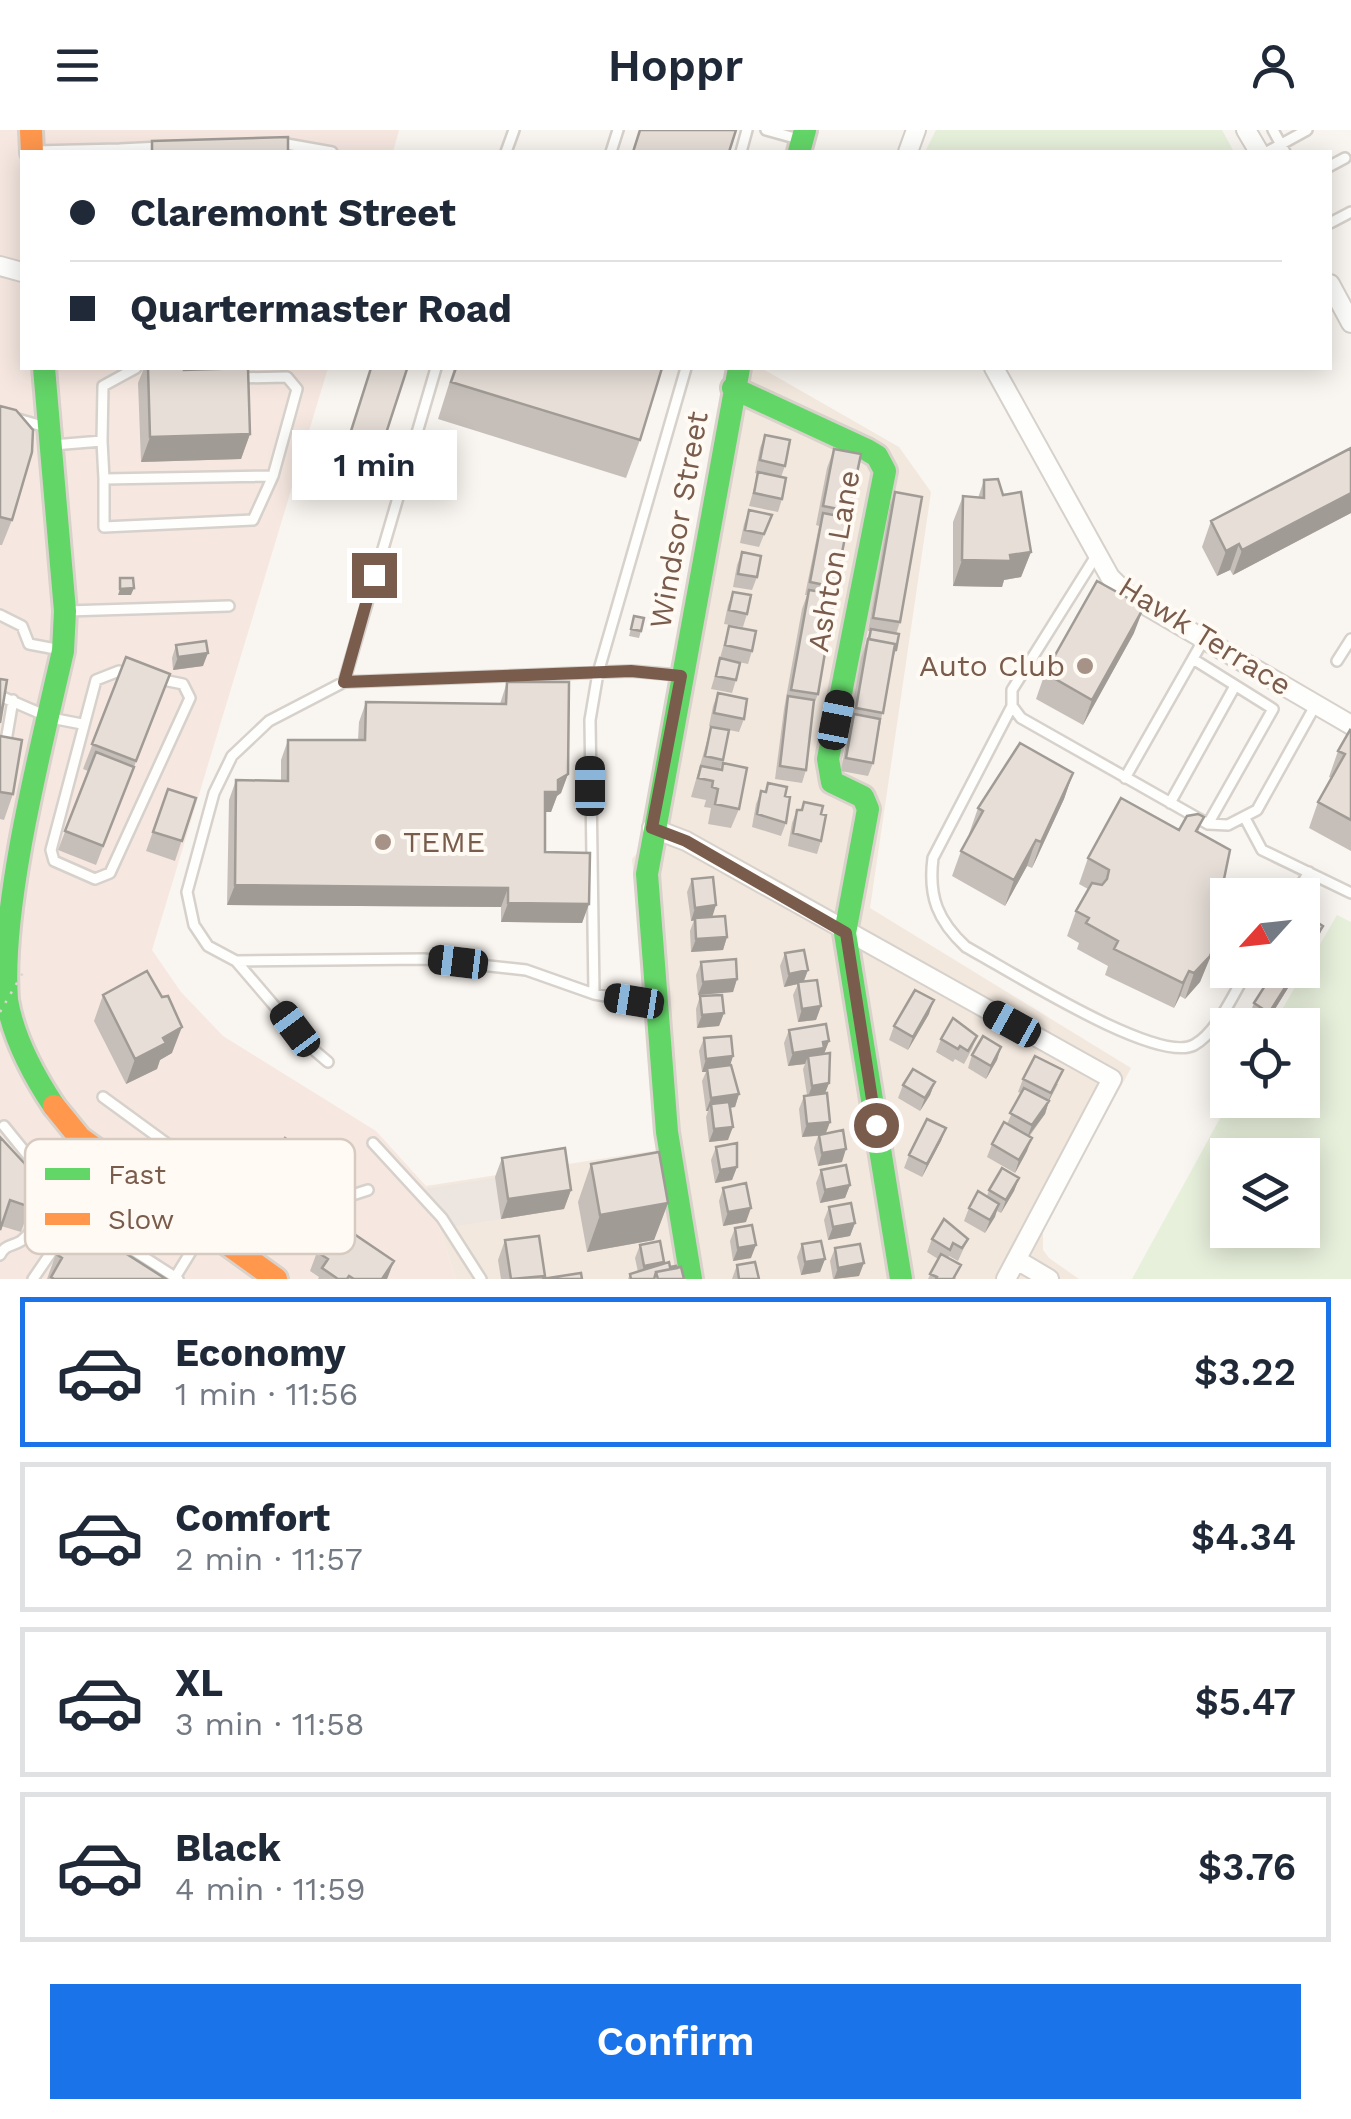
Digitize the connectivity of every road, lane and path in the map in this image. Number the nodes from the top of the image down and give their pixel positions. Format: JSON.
{"nodes":[{"id":1,"x":766,"y":130,"type":"edge"},
{"id":2,"x":1273,"y":130,"type":"edge"},
{"id":3,"x":1307,"y":130,"type":"edge"},
{"id":4,"x":802,"y":141,"type":"edge"},
{"id":5,"x":276,"y":142,"type":"edge"},
{"id":6,"x":31,"y":144,"type":"edge"},
{"id":7,"x":178,"y":146,"type":"edge"},
{"id":8,"x":1283,"y":149,"type":"edge"},
{"id":9,"x":82,"y":150,"type":"edge"},
{"id":10,"x":132,"y":150,"type":"edge"},
{"id":11,"x":321,"y":150,"type":"edge"},
{"id":12,"x":1345,"y":158,"type":"dead end"},
{"id":13,"x":1332,"y":165,"type":"edge"},
{"id":14,"x":1332,"y":288,"type":"edge"},
{"id":15,"x":1351,"y":323,"type":"edge"},
{"id":16,"x":44,"y":370,"type":"edge"},
{"id":17,"x":132,"y":370,"type":"edge"},
{"id":18,"x":435,"y":370,"type":"edge"},
{"id":19,"x":685,"y":370,"type":"edge"},
{"id":20,"x":995,"y":370,"type":"edge"},
{"id":21,"x":233,"y":378,"type":"edge"},
{"id":22,"x":736,"y":378,"type":"edge"},
{"id":23,"x":0,"y":414,"type":"edge"},
{"id":24,"x":49,"y":436,"type":"junction"},
{"id":25,"x":102,"y":441,"type":"junction"},
{"id":26,"x":273,"y":476,"type":"junction"},
{"id":27,"x":104,"y":478,"type":"junction"},
{"id":28,"x":1096,"y":556,"type":"junction"},
{"id":29,"x":229,"y":606,"type":"dead end"},
{"id":30,"x":65,"y":611,"type":"junction"},
{"id":31,"x":0,"y":614,"type":"edge"},
{"id":32,"x":1204,"y":639,"type":"junction"},
{"id":33,"x":1351,"y":639,"type":"edge"},
{"id":34,"x":64,"y":651,"type":"junction"},
{"id":35,"x":1193,"y":660,"type":"junction"},
{"id":36,"x":1337,"y":661,"type":"dead end"},
{"id":37,"x":598,"y":672,"type":"junction"},
{"id":38,"x":681,"y":676,"type":"junction"},
{"id":39,"x":344,"y":682,"type":"junction"},
{"id":40,"x":1235,"y":686,"type":"junction"},
{"id":41,"x":0,"y":696,"type":"edge"},
{"id":42,"x":13,"y":700,"type":"junction"},
{"id":43,"x":1012,"y":706,"type":"junction"},
{"id":44,"x":1315,"y":706,"type":"junction"},
{"id":45,"x":51,"y":718,"type":"junction"},
{"id":46,"x":82,"y":724,"type":"junction"},
{"id":47,"x":1351,"y":725,"type":"edge"},
{"id":48,"x":4,"y":754,"type":"edge"},
{"id":49,"x":1125,"y":778,"type":"junction"},
{"id":50,"x":1170,"y":803,"type":"junction"},
{"id":51,"x":1246,"y":820,"type":"junction"},
{"id":52,"x":1208,"y":824,"type":"junction"},
{"id":53,"x":652,"y":828,"type":"junction"},
{"id":54,"x":1310,"y":872,"type":"junction"},
{"id":55,"x":1306,"y":878,"type":"edge"},
{"id":56,"x":1351,"y":893,"type":"edge"},
{"id":57,"x":846,"y":933,"type":"junction"},
{"id":58,"x":2,"y":934,"type":"edge"},
{"id":59,"x":236,"y":961,"type":"junction"},
{"id":60,"x":25,"y":969,"type":"dead end"},
{"id":61,"x":1237,"y":988,"type":"edge"},
{"id":62,"x":594,"y":994,"type":"junction"},
{"id":63,"x":656,"y":998,"type":"junction"},
{"id":64,"x":0,"y":1012,"type":"edge"},
{"id":65,"x":328,"y":1062,"type":"dead end"},
{"id":66,"x":103,"y":1097,"type":"dead end"},
{"id":67,"x":4,"y":1126,"type":"dead end"},
{"id":68,"x":80,"y":1138,"type":"edge"},
{"id":69,"x":160,"y":1139,"type":"edge"},
{"id":70,"x":373,"y":1143,"type":"dead end"},
{"id":71,"x":25,"y":1151,"type":"edge"},
{"id":72,"x":368,"y":1190,"type":"dead end"},
{"id":73,"x":355,"y":1194,"type":"edge"},
{"id":74,"x":25,"y":1237,"type":"edge"},
{"id":75,"x":355,"y":1247,"type":"edge"},
{"id":76,"x":359,"y":1251,"type":"edge"},
{"id":77,"x":50,"y":1254,"type":"edge"},
{"id":78,"x":139,"y":1254,"type":"edge"},
{"id":79,"x":191,"y":1254,"type":"edge"},
{"id":80,"x":240,"y":1254,"type":"edge"},
{"id":81,"x":250,"y":1254,"type":"edge"},
{"id":82,"x":0,"y":1255,"type":"edge"},
{"id":83,"x":247,"y":1259,"type":"junction"},
{"id":84,"x":1017,"y":1260,"type":"junction"},
{"id":85,"x":177,"y":1278,"type":"edge"},
{"id":86,"x":33,"y":1279,"type":"edge"},
{"id":87,"x":276,"y":1279,"type":"edge"},
{"id":88,"x":481,"y":1279,"type":"edge"},
{"id":89,"x":691,"y":1279,"type":"edge"},
{"id":90,"x":901,"y":1279,"type":"edge"},
{"id":91,"x":1006,"y":1279,"type":"edge"},
{"id":92,"x":1048,"y":1279,"type":"edge"}],
"edges":[{"from":1,"to":4,"type":"lane"},
{"from":2,"to":8,"type":"lane"},
{"from":3,"to":8,"type":"lane"},
{"from":5,"to":11,"type":"lane"},
{"from":6,"to":9,"type":"lane"},
{"from":7,"to":10,"type":"lane"},
{"from":12,"to":13,"type":"lane"},
{"from":14,"to":15,"type":"street"},
{"from":16,"to":24,"type":"street"},
{"from":17,"to":25,"type":"lane"},
{"from":18,"to":39,"type":"lane"},
{"from":19,"to":37,"type":"lane"},
{"from":20,"to":28,"type":"street","name":"Hawk Terrace"},
{"from":21,"to":26,"type":"lane"},
{"from":22,"to":38,"type":"street","name":"Windsor Street"},
{"from":22,"to":57,"type":"street","name":"Ashton Lane"},
{"from":23,"to":24,"type":"lane"},
{"from":24,"to":25,"type":"lane"},
{"from":24,"to":30,"type":"street"},
{"from":25,"to":27,"type":"lane"},
{"from":26,"to":27,"type":"lane"},
{"from":26,"to":27,"type":"lane"},
{"from":28,"to":32,"type":"street","name":"Hawk Terrace"},
{"from":28,"to":43,"type":"lane"},
{"from":29,"to":30,"type":"lane"},
{"from":30,"to":34,"type":"street"},
{"from":31,"to":34,"type":"lane"},
{"from":32,"to":35,"type":"lane"},
{"from":32,"to":44,"type":"street","name":"Hawk Terrace"},
{"from":33,"to":36,"type":"lane"},
{"from":34,"to":45,"type":"street"},
{"from":35,"to":40,"type":"lane"},
{"from":35,"to":49,"type":"lane"},
{"from":37,"to":38,"type":"lane"},
{"from":37,"to":39,"type":"lane"},
{"from":37,"to":62,"type":"lane"},
{"from":38,"to":53,"type":"street","name":"Windsor Street"},
{"from":39,"to":59,"type":"lane"},
{"from":40,"to":50,"type":"lane"},
{"from":40,"to":52,"type":"lane"},
{"from":41,"to":42,"type":"lane"},
{"from":42,"to":45,"type":"lane"},
{"from":42,"to":48,"type":"lane"},
{"from":43,"to":49,"type":"lane"},
{"from":43,"to":61,"type":"lane"},
{"from":44,"to":47,"type":"street","name":"Hawk Terrace"},
{"from":44,"to":51,"type":"lane"},
{"from":45,"to":46,"type":"lane"},
{"from":45,"to":58,"type":"street"},
{"from":46,"to":46,"type":"lane"},
{"from":49,"to":50,"type":"lane"},
{"from":50,"to":52,"type":"lane"},
{"from":51,"to":52,"type":"lane"},
{"from":51,"to":54,"type":"lane"},
{"from":53,"to":57,"type":"street"},
{"from":53,"to":63,"type":"street","name":"Windsor Street"},
{"from":54,"to":55,"type":"lane"},
{"from":54,"to":56,"type":"lane"},
{"from":57,"to":84,"type":"street"},
{"from":57,"to":90,"type":"street"},
{"from":58,"to":68,"type":"street"},
{"from":59,"to":62,"type":"lane"},
{"from":59,"to":65,"type":"lane"},
{"from":60,"to":64,"type":"path","bridge":true},
{"from":62,"to":63,"type":"lane"},
{"from":63,"to":89,"type":"street","name":"Windsor Street"},
{"from":66,"to":69,"type":"lane"},
{"from":67,"to":71,"type":"lane"},
{"from":70,"to":88,"type":"lane"},
{"from":72,"to":73,"type":"lane"},
{"from":74,"to":82,"type":"lane"},
{"from":75,"to":76,"type":"lane"},
{"from":77,"to":86,"type":"lane"},
{"from":78,"to":85,"type":"lane"},
{"from":79,"to":85,"type":"lane"},
{"from":80,"to":83,"type":"street"},
{"from":81,"to":83,"type":"lane"},
{"from":83,"to":87,"type":"street"},
{"from":84,"to":91,"type":"street"},
{"from":84,"to":92,"type":"street"}]}
